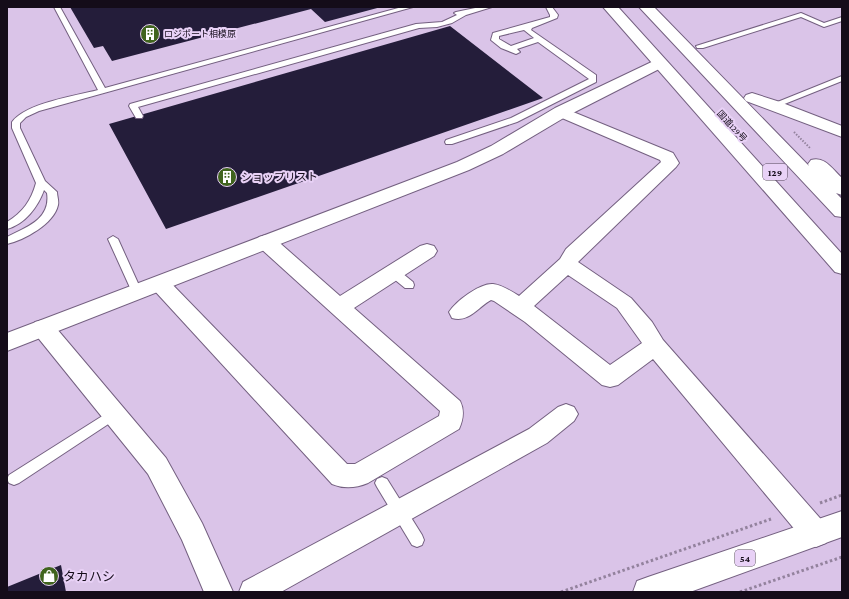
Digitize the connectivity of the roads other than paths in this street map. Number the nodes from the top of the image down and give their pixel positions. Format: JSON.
{"nodes":[{"id":1,"x":57,"y":7,"type":"edge"},
{"id":2,"x":410,"y":7,"type":"edge"},
{"id":3,"x":489,"y":7,"type":"edge"},
{"id":4,"x":549,"y":7,"type":"edge"},
{"id":5,"x":610,"y":7,"type":"edge"},
{"id":6,"x":623,"y":7,"type":"edge"},
{"id":7,"x":646,"y":7,"type":"edge"},
{"id":8,"x":661,"y":7,"type":"edge"},
{"id":9,"x":472,"y":11,"type":"junction"},
{"id":10,"x":482,"y":19,"type":"dead end"},
{"id":11,"x":842,"y":19,"type":"edge"},
{"id":12,"x":529,"y":26,"type":"junction"},
{"id":13,"x":539,"y":39,"type":"junction"},
{"id":14,"x":700,"y":46,"type":"junction"},
{"id":15,"x":288,"y":63,"type":"junction"},
{"id":16,"x":660,"y":63,"type":"junction"},
{"id":17,"x":295,"y":71,"type":"dead end"},
{"id":18,"x":842,"y":78,"type":"edge"},
{"id":19,"x":562,"y":84,"type":"dead end"},
{"id":20,"x":103,"y":91,"type":"junction"},
{"id":21,"x":571,"y":91,"type":"junction"},
{"id":22,"x":752,"y":98,"type":"junction"},
{"id":23,"x":774,"y":105,"type":"junction"},
{"id":24,"x":561,"y":112,"type":"junction"},
{"id":25,"x":139,"y":116,"type":"dead end"},
{"id":26,"x":842,"y":132,"type":"edge"},
{"id":27,"x":449,"y":142,"type":"dead end"},
{"id":28,"x":41,"y":183,"type":"junction"},
{"id":29,"x":842,"y":189,"type":"edge"},
{"id":30,"x":842,"y":211,"type":"edge"},
{"id":31,"x":7,"y":226,"type":"edge"},
{"id":32,"x":113,"y":239,"type":"dead end"},
{"id":33,"x":7,"y":241,"type":"edge"},
{"id":34,"x":266,"y":242,"type":"junction"},
{"id":35,"x":842,"y":245,"type":"edge"},
{"id":36,"x":427,"y":251,"type":"dead end"},
{"id":37,"x":567,"y":264,"type":"junction"},
{"id":38,"x":842,"y":267,"type":"edge"},
{"id":39,"x":393,"y":272,"type":"junction"},
{"id":40,"x":160,"y":284,"type":"junction"},
{"id":41,"x":409,"y":285,"type":"dead end"},
{"id":42,"x":137,"y":292,"type":"junction"},
{"id":43,"x":339,"y":307,"type":"junction"},
{"id":44,"x":520,"y":307,"type":"junction"},
{"id":45,"x":460,"y":312,"type":"dead end"},
{"id":46,"x":43,"y":328,"type":"junction"},
{"id":47,"x":7,"y":342,"type":"edge"},
{"id":48,"x":654,"y":346,"type":"junction"},
{"id":49,"x":115,"y":413,"type":"junction"},
{"id":50,"x":566,"y":414,"type":"dead end"},
{"id":51,"x":14,"y":479,"type":"dead end"},
{"id":52,"x":382,"y":483,"type":"dead end"},
{"id":53,"x":400,"y":512,"type":"junction"},
{"id":54,"x":829,"y":529,"type":"edge"},
{"id":55,"x":417,"y":540,"type":"dead end"},
{"id":56,"x":218,"y":592,"type":"edge"},
{"id":57,"x":253,"y":592,"type":"edge"},
{"id":58,"x":648,"y":592,"type":"edge"}],
"edges":[{"from":1,"to":20,"type":"lane"},
{"from":2,"to":20,"type":"lane"},
{"from":3,"to":9,"type":"lane"},
{"from":4,"to":12,"type":"lane"},
{"from":5,"to":16,"type":"main road"},
{"from":6,"to":35,"type":"main road","name":"国道129号","number":"129"},
{"from":7,"to":30,"type":"main road","name":"国道129号","number":"129"},
{"from":8,"to":14,"type":"main road"},
{"from":9,"to":10,"type":"lane"},
{"from":9,"to":15,"type":"lane"},
{"from":11,"to":14,"type":"lane"},
{"from":12,"to":13,"type":"lane"},
{"from":12,"to":13,"type":"lane"},
{"from":13,"to":21,"type":"lane"},
{"from":14,"to":22,"type":"main road"},
{"from":15,"to":17,"type":"lane"},
{"from":15,"to":25,"type":"lane"},
{"from":16,"to":24,"type":"main road"},
{"from":16,"to":38,"type":"main road"},
{"from":18,"to":23,"type":"lane"},
{"from":19,"to":21,"type":"lane"},
{"from":20,"to":28,"type":"lane"},
{"from":21,"to":27,"type":"lane"},
{"from":22,"to":23,"type":"street"},
{"from":22,"to":29,"type":"main road"},
{"from":23,"to":26,"type":"street"},
{"from":24,"to":34,"type":"main road"},
{"from":24,"to":37,"type":"street"},
{"from":28,"to":31,"type":"lane"},
{"from":28,"to":33,"type":"lane"},
{"from":32,"to":42,"type":"lane"},
{"from":34,"to":40,"type":"main road"},
{"from":34,"to":43,"type":"street"},
{"from":36,"to":39,"type":"street"},
{"from":37,"to":44,"type":"street"},
{"from":37,"to":48,"type":"street"},
{"from":39,"to":41,"type":"lane"},
{"from":39,"to":43,"type":"street"},
{"from":40,"to":42,"type":"main road"},
{"from":40,"to":43,"type":"street"},
{"from":42,"to":46,"type":"main road"},
{"from":44,"to":45,"type":"street"},
{"from":44,"to":48,"type":"street"},
{"from":46,"to":47,"type":"main road"},
{"from":46,"to":49,"type":"street"},
{"from":48,"to":54,"type":"street"},
{"from":49,"to":51,"type":"lane"},
{"from":49,"to":56,"type":"street"},
{"from":50,"to":53,"type":"street"},
{"from":52,"to":53,"type":"lane"},
{"from":53,"to":55,"type":"lane"},
{"from":53,"to":57,"type":"street"},
{"from":54,"to":58,"type":"main road","number":"54"}]}
